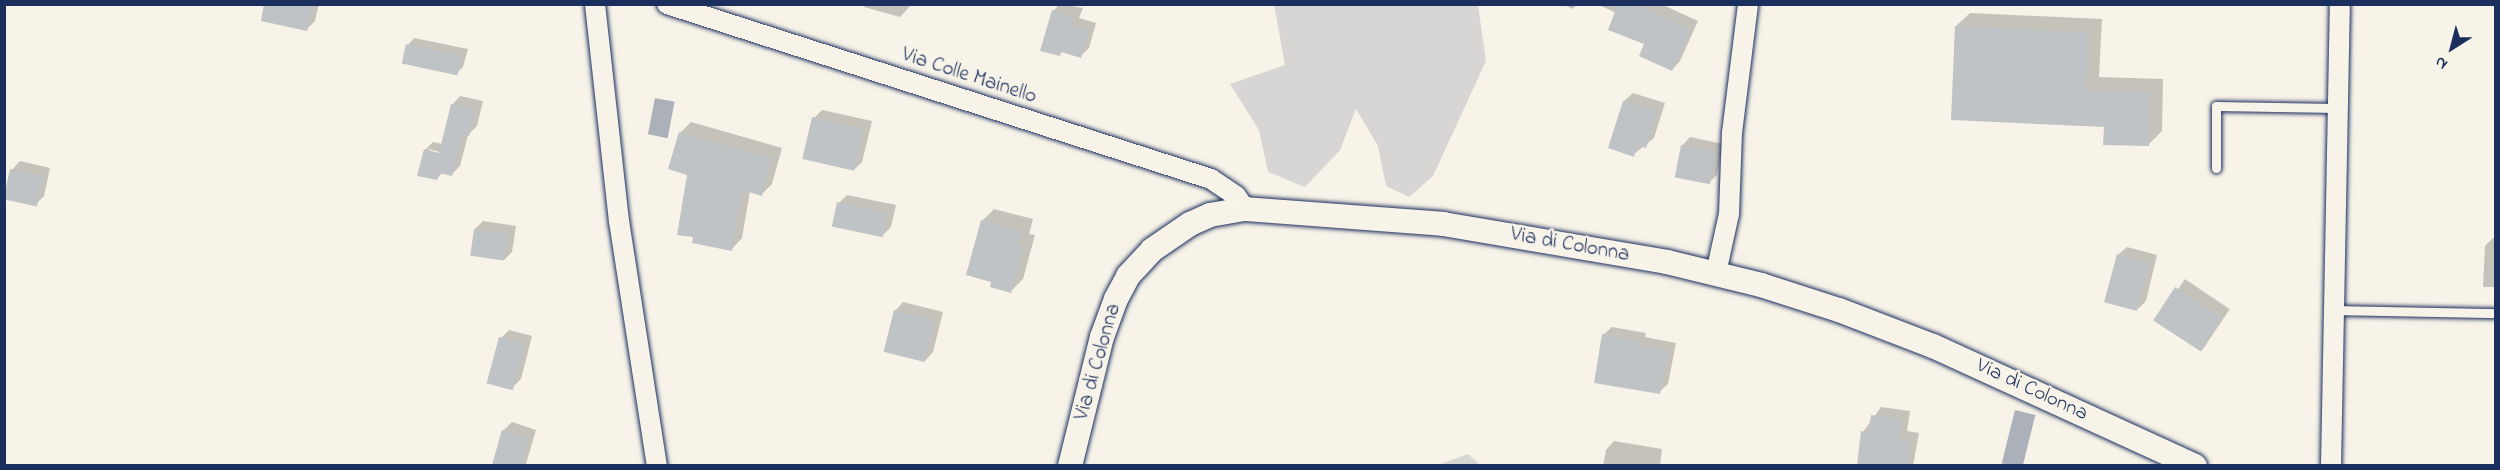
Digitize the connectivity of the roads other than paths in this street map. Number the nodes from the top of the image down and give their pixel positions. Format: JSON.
{"nodes":[{"id":1,"x":594,"y":4,"type":"edge"},
{"id":2,"x":667,"y":4,"type":"edge"},
{"id":3,"x":1748,"y":4,"type":"edge"},
{"id":4,"x":2340,"y":4,"type":"edge"},
{"id":5,"x":2337,"y":108,"type":"junction"},
{"id":6,"x":2216,"y":168,"type":"dead end"},
{"id":7,"x":1245,"y":209,"type":"junction"},
{"id":8,"x":1716,"y":273,"type":"junction"},
{"id":9,"x":2335,"y":310,"type":"junction"},
{"id":10,"x":2496,"y":314,"type":"edge"},
{"id":11,"x":657,"y":465,"type":"edge"},
{"id":12,"x":1070,"y":465,"type":"edge"},
{"id":13,"x":2195,"y":465,"type":"edge"},
{"id":14,"x":2331,"y":465,"type":"edge"}],
"edges":[{"from":1,"to":11,"type":"street"},
{"from":2,"to":7,"type":"street","name":"Via Colle Mainello"},
{"from":3,"to":8,"type":"street"},
{"from":4,"to":5,"type":"street"},
{"from":5,"to":6,"type":"lane"},
{"from":5,"to":9,"type":"street"},
{"from":7,"to":8,"type":"street","name":"Via di Colonna"},
{"from":7,"to":12,"type":"street","name":"Via di Colonna"},
{"from":8,"to":13,"type":"street","name":"Via di Colonna"},
{"from":9,"to":10,"type":"lane"},
{"from":9,"to":14,"type":"street"}]}
